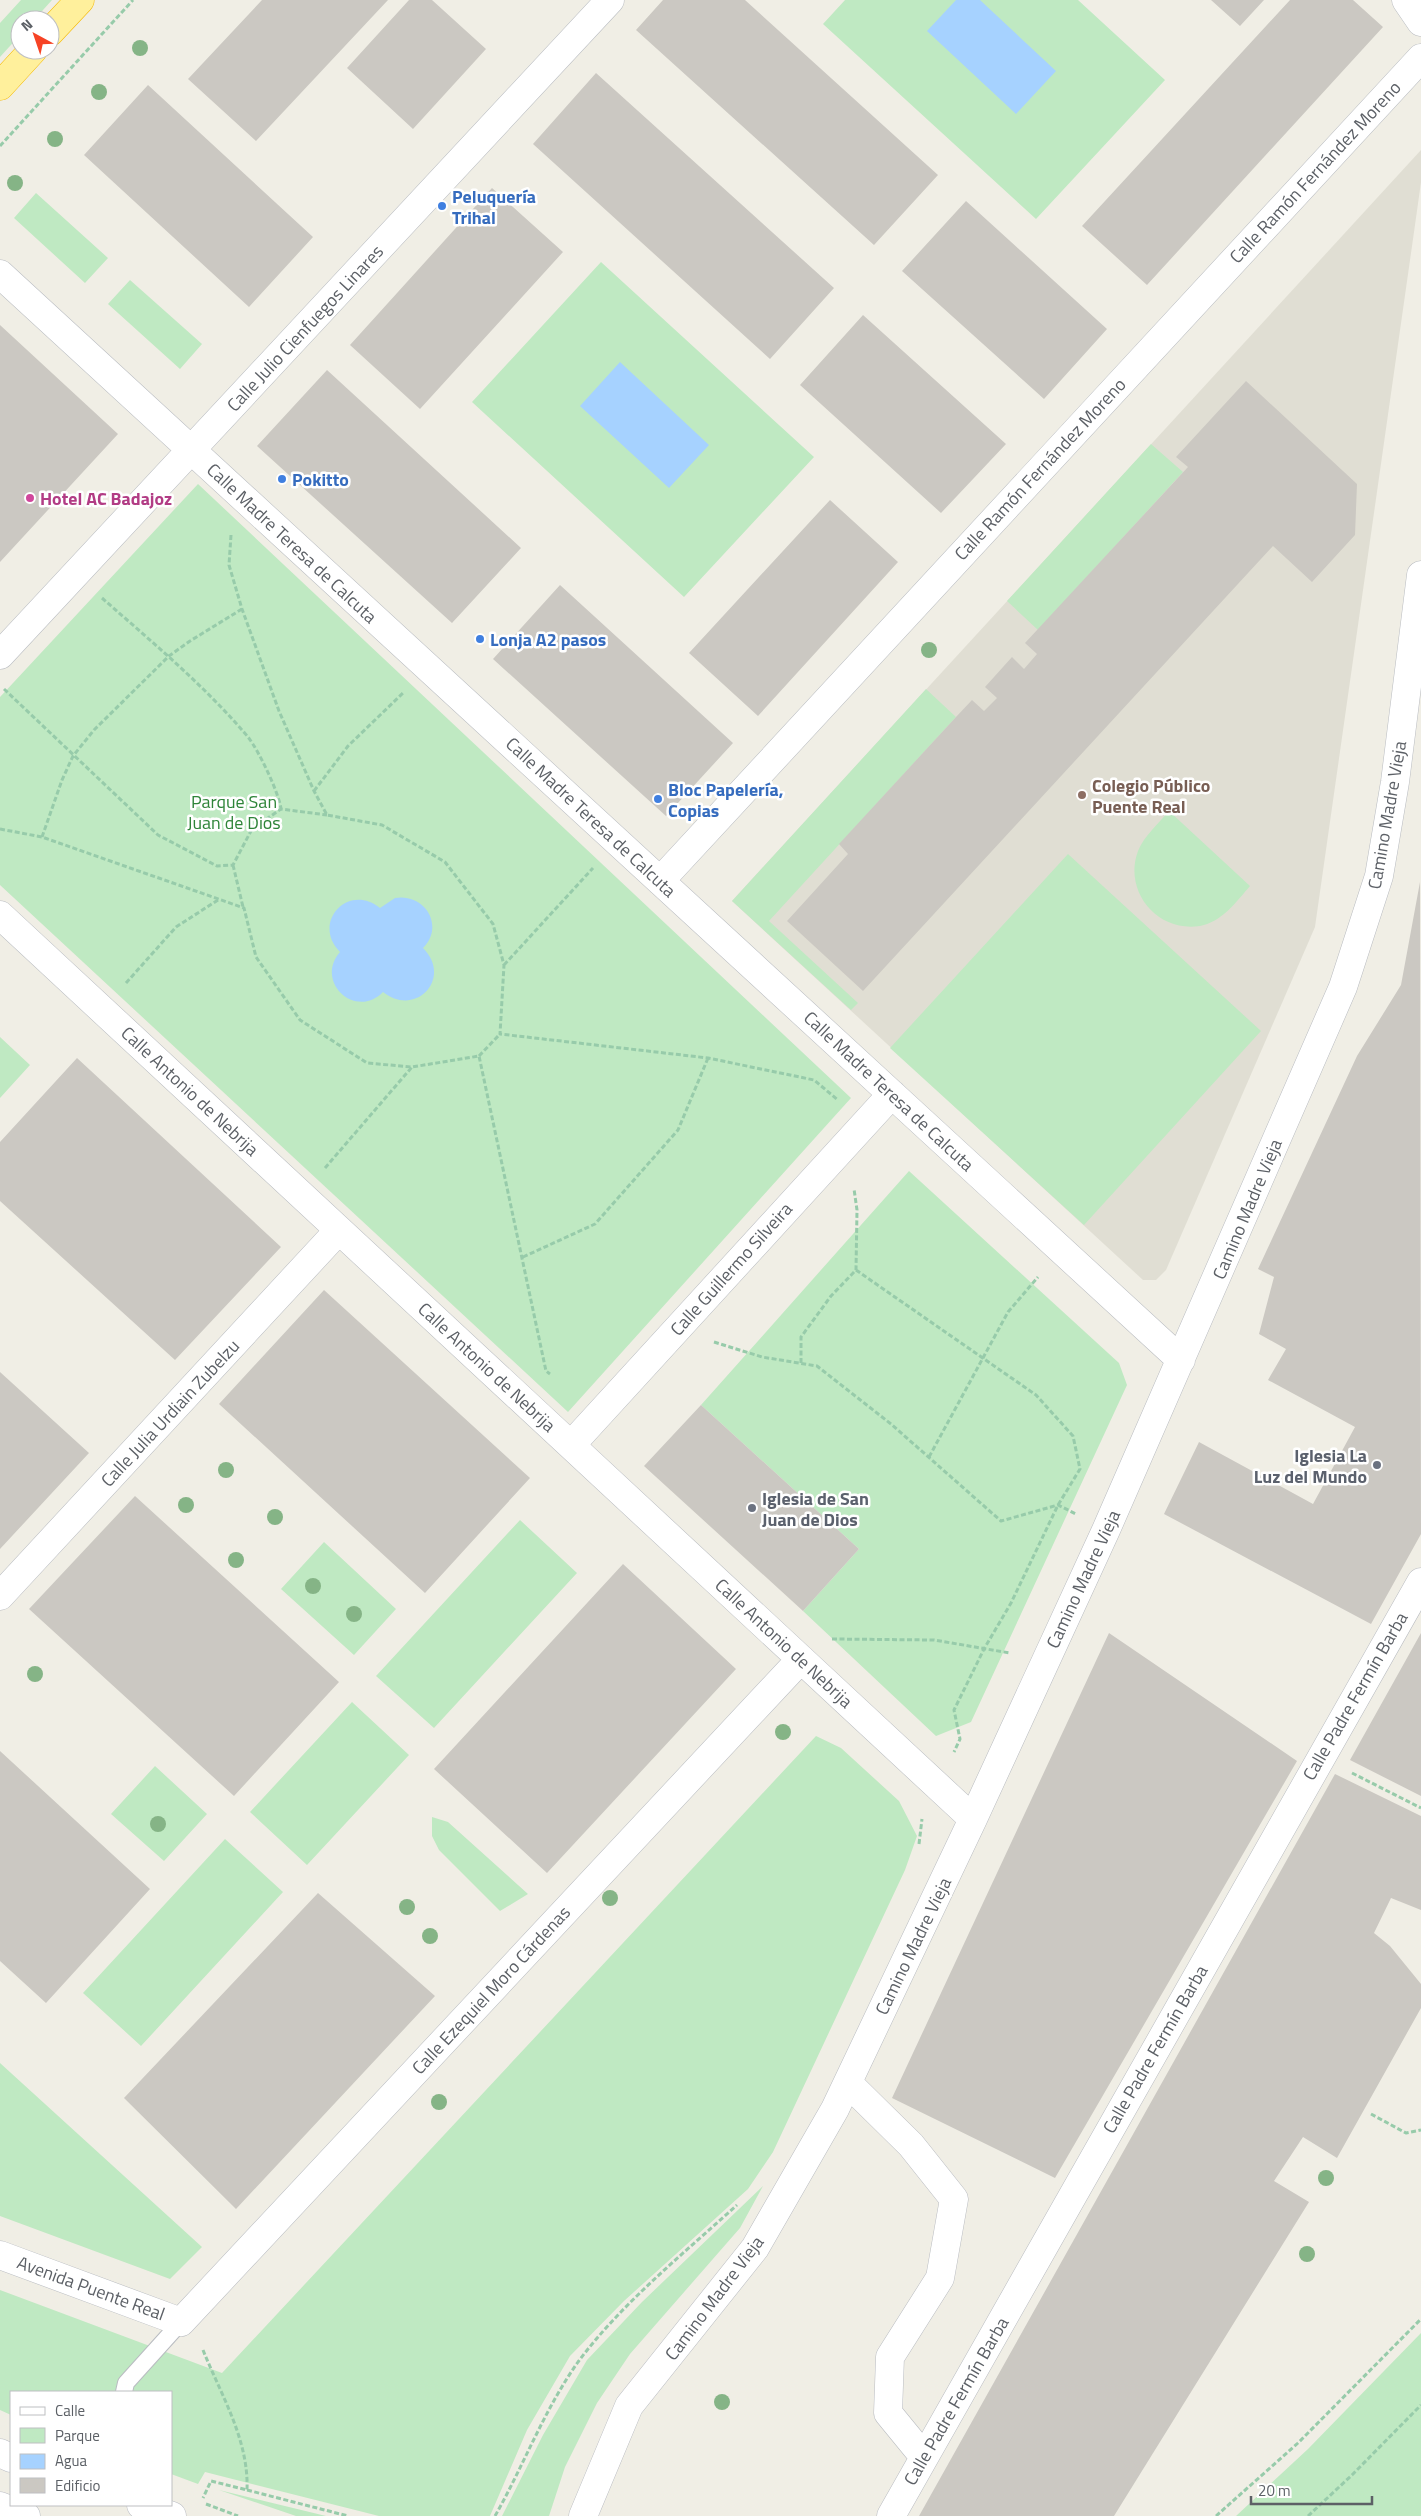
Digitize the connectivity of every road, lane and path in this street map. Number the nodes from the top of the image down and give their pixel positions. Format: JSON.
{"nodes":[{"id":1,"x":80,"y":0,"type":"edge"},
{"id":2,"x":133,"y":0,"type":"edge"},
{"id":3,"x":610,"y":0,"type":"edge"},
{"id":4,"x":1406,"y":0,"type":"edge"},
{"id":5,"x":60,"y":21,"type":"edge"},
{"id":6,"x":1421,"y":22,"type":"edge"},
{"id":7,"x":1421,"y":58,"type":"edge"},
{"id":8,"x":25,"y":60,"type":"edge"},
{"id":9,"x":0,"y":86,"type":"edge"},
{"id":10,"x":0,"y":146,"type":"edge"},
{"id":11,"x":0,"y":274,"type":"edge"},
{"id":12,"x":191,"y":450,"type":"junction"},
{"id":13,"x":231,"y":533,"type":"dead end"},
{"id":14,"x":76,"y":574,"type":"junction"},
{"id":15,"x":1421,"y":576,"type":"edge"},
{"id":16,"x":242,"y":609,"type":"junction"},
{"id":17,"x":0,"y":655,"type":"edge"},
{"id":18,"x":169,"y":656,"type":"junction"},
{"id":19,"x":430,"y":670,"type":"junction"},
{"id":20,"x":0,"y":685,"type":"edge"},
{"id":21,"x":74,"y":756,"type":"junction"},
{"id":22,"x":314,"y":792,"type":"junction"},
{"id":23,"x":281,"y":810,"type":"junction"},
{"id":24,"x":327,"y":816,"type":"junction"},
{"id":25,"x":0,"y":828,"type":"edge"},
{"id":26,"x":42,"y":837,"type":"junction"},
{"id":27,"x":617,"y":842,"type":"junction"},
{"id":28,"x":233,"y":865,"type":"junction"},
{"id":29,"x":660,"y":881,"type":"junction"},
{"id":30,"x":218,"y":900,"type":"junction"},
{"id":31,"x":244,"y":908,"type":"junction"},
{"id":32,"x":0,"y":915,"type":"edge"},
{"id":33,"x":504,"y":965,"type":"junction"},
{"id":34,"x":104,"y":1011,"type":"junction"},
{"id":35,"x":500,"y":1034,"type":"junction"},
{"id":36,"x":479,"y":1056,"type":"junction"},
{"id":37,"x":708,"y":1058,"type":"junction"},
{"id":38,"x":412,"y":1067,"type":"junction"},
{"id":39,"x":892,"y":1094,"type":"junction"},
{"id":40,"x":848,"y":1141,"type":"junction"},
{"id":41,"x":302,"y":1195,"type":"junction"},
{"id":42,"x":339,"y":1230,"type":"junction"},
{"id":43,"x":1061,"y":1250,"type":"junction"},
{"id":44,"x":523,"y":1256,"type":"junction"},
{"id":45,"x":856,"y":1270,"type":"junction"},
{"id":46,"x":676,"y":1330,"type":"junction"},
{"id":47,"x":982,"y":1358,"type":"junction"},
{"id":48,"x":1181,"y":1360,"type":"junction"},
{"id":49,"x":801,"y":1363,"type":"junction"},
{"id":50,"x":552,"y":1376,"type":"dead end"},
{"id":51,"x":571,"y":1445,"type":"junction"},
{"id":52,"x":929,"y":1457,"type":"junction"},
{"id":53,"x":1058,"y":1505,"type":"junction"},
{"id":54,"x":1106,"y":1530,"type":"junction"},
{"id":55,"x":1421,"y":1582,"type":"edge"},
{"id":56,"x":0,"y":1596,"type":"edge"},
{"id":57,"x":984,"y":1649,"type":"junction"},
{"id":58,"x":802,"y":1659,"type":"junction"},
{"id":59,"x":1045,"y":1663,"type":"junction"},
{"id":60,"x":960,"y":1738,"type":"dead end"},
{"id":61,"x":1320,"y":1757,"type":"junction"},
{"id":62,"x":1421,"y":1808,"type":"edge"},
{"id":63,"x":974,"y":1819,"type":"junction"},
{"id":64,"x":920,"y":1823,"type":"dead end"},
{"id":65,"x":919,"y":1846,"type":"dead end"},
{"id":66,"x":848,"y":2083,"type":"junction"},
{"id":67,"x":1371,"y":2114,"type":"dead end"},
{"id":68,"x":1421,"y":2130,"type":"edge"},
{"id":69,"x":740,"y":2202,"type":"dead end"},
{"id":70,"x":0,"y":2255,"type":"edge"},
{"id":71,"x":1421,"y":2319,"type":"edge"},
{"id":72,"x":181,"y":2322,"type":"junction"},
{"id":73,"x":124,"y":2391,"type":"edge"},
{"id":74,"x":1421,"y":2405,"type":"edge"},
{"id":75,"x":924,"y":2457,"type":"junction"},
{"id":76,"x":247,"y":2490,"type":"junction"},
{"id":77,"x":201,"y":2502,"type":"dead end"},
{"id":78,"x":0,"y":2506,"type":"edge"},
{"id":79,"x":144,"y":2506,"type":"edge"},
{"id":80,"x":26,"y":2516,"type":"edge"},
{"id":81,"x":173,"y":2516,"type":"edge"},
{"id":82,"x":348,"y":2516,"type":"edge"},
{"id":83,"x":495,"y":2516,"type":"edge"},
{"id":84,"x":583,"y":2516,"type":"edge"},
{"id":85,"x":891,"y":2516,"type":"edge"},
{"id":86,"x":1216,"y":2516,"type":"edge"},
{"id":87,"x":1308,"y":2516,"type":"edge"}],
"edges":[{"from":1,"to":5,"type":"highway"},
{"from":2,"to":10,"type":"path"},
{"from":3,"to":12,"type":"street","name":"Calle Julio Cienfuegos Linares"},
{"from":4,"to":6,"type":"street"},
{"from":7,"to":29,"type":"street","name":"Calle Ramón Fernández Moreno"},
{"from":8,"to":9,"type":"highway"},
{"from":11,"to":12,"type":"street","name":"Calle Madre Teresa de Calcuta"},
{"from":12,"to":14,"type":"street","name":"Calle Julio Cienfuegos Linares"},
{"from":12,"to":19,"type":"street","name":"Calle Madre Teresa de Calcuta"},
{"from":13,"to":16,"type":"path"},
{"from":14,"to":17,"type":"street","name":"Calle Julio Cienfuegos Linares"},
{"from":14,"to":18,"type":"path"},
{"from":15,"to":48,"type":"street","name":"Camino Madre Vieja"},
{"from":16,"to":18,"type":"path"},
{"from":16,"to":22,"type":"path"},
{"from":18,"to":21,"type":"path"},
{"from":18,"to":23,"type":"path"},
{"from":19,"to":22,"type":"path"},
{"from":19,"to":27,"type":"street","name":"Calle Madre Teresa de Calcuta"},
{"from":20,"to":21,"type":"path"},
{"from":21,"to":26,"type":"path"},
{"from":21,"to":28,"type":"path"},
{"from":22,"to":24,"type":"path"},
{"from":23,"to":24,"type":"path"},
{"from":23,"to":28,"type":"path"},
{"from":24,"to":33,"type":"path"},
{"from":25,"to":26,"type":"path"},
{"from":26,"to":30,"type":"path"},
{"from":27,"to":29,"type":"street","name":"Calle Madre Teresa de Calcuta"},
{"from":27,"to":33,"type":"path"},
{"from":28,"to":31,"type":"path"},
{"from":29,"to":39,"type":"street","name":"Calle Madre Teresa de Calcuta"},
{"from":30,"to":31,"type":"path"},
{"from":30,"to":34,"type":"path"},
{"from":31,"to":38,"type":"path"},
{"from":32,"to":34,"type":"street","name":"Calle Antonio de Nebrija"},
{"from":33,"to":35,"type":"path"},
{"from":34,"to":41,"type":"street","name":"Calle Antonio de Nebrija"},
{"from":35,"to":36,"type":"path"},
{"from":35,"to":37,"type":"path"},
{"from":36,"to":38,"type":"path"},
{"from":36,"to":44,"type":"path"},
{"from":37,"to":40,"type":"path"},
{"from":37,"to":44,"type":"path"},
{"from":38,"to":41,"type":"path"},
{"from":39,"to":40,"type":"street","name":"Calle Guillermo Silveira"},
{"from":39,"to":43,"type":"street","name":"Calle Madre Teresa de Calcuta"},
{"from":40,"to":45,"type":"path"},
{"from":40,"to":46,"type":"street","name":"Calle Guillermo Silveira"},
{"from":41,"to":42,"type":"street","name":"Calle Antonio de Nebrija"},
{"from":42,"to":51,"type":"street","name":"Calle Antonio de Nebrija"},
{"from":42,"to":56,"type":"street","name":"Calle Julia Urdiain Zubelzu"},
{"from":43,"to":47,"type":"path"},
{"from":43,"to":48,"type":"street","name":"Calle Madre Teresa de Calcuta"},
{"from":44,"to":50,"type":"path"},
{"from":45,"to":47,"type":"path"},
{"from":45,"to":49,"type":"path"},
{"from":46,"to":49,"type":"path"},
{"from":46,"to":51,"type":"street","name":"Calle Guillermo Silveira"},
{"from":47,"to":52,"type":"path"},
{"from":47,"to":53,"type":"path"},
{"from":48,"to":54,"type":"street","name":"Camino Madre Vieja"},
{"from":49,"to":52,"type":"path"},
{"from":51,"to":58,"type":"street","name":"Calle Antonio de Nebrija"},
{"from":52,"to":53,"type":"path"},
{"from":53,"to":54,"type":"path"},
{"from":53,"to":57,"type":"path"},
{"from":54,"to":59,"type":"street","name":"Camino Madre Vieja"},
{"from":55,"to":61,"type":"street","name":"Calle Padre Fermín Barba"},
{"from":57,"to":58,"type":"path"},
{"from":57,"to":59,"type":"path"},
{"from":57,"to":60,"type":"path"},
{"from":58,"to":63,"type":"street","name":"Calle Antonio de Nebrija"},
{"from":58,"to":72,"type":"street","name":"Calle Ezequiel Moro Cárdenas"},
{"from":59,"to":63,"type":"street","name":"Camino Madre Vieja"},
{"from":61,"to":62,"type":"path"},
{"from":61,"to":75,"type":"street","name":"Calle Padre Fermín Barba"},
{"from":63,"to":66,"type":"street","name":"Camino Madre Vieja"},
{"from":64,"to":65,"type":"path"},
{"from":66,"to":75,"type":"street"},
{"from":66,"to":84,"type":"street","name":"Camino Madre Vieja"},
{"from":67,"to":68,"type":"path"},
{"from":69,"to":83,"type":"path"},
{"from":70,"to":72,"type":"street","name":"Avenida Puente Real"},
{"from":71,"to":86,"type":"path"},
{"from":72,"to":73,"type":"lane"},
{"from":72,"to":76,"type":"path"},
{"from":74,"to":87,"type":"path"},
{"from":75,"to":85,"type":"street","name":"Calle Padre Fermín Barba"},
{"from":76,"to":77,"type":"path"},
{"from":76,"to":82,"type":"path"},
{"from":78,"to":80,"type":"street"},
{"from":79,"to":81,"type":"street"}]}
